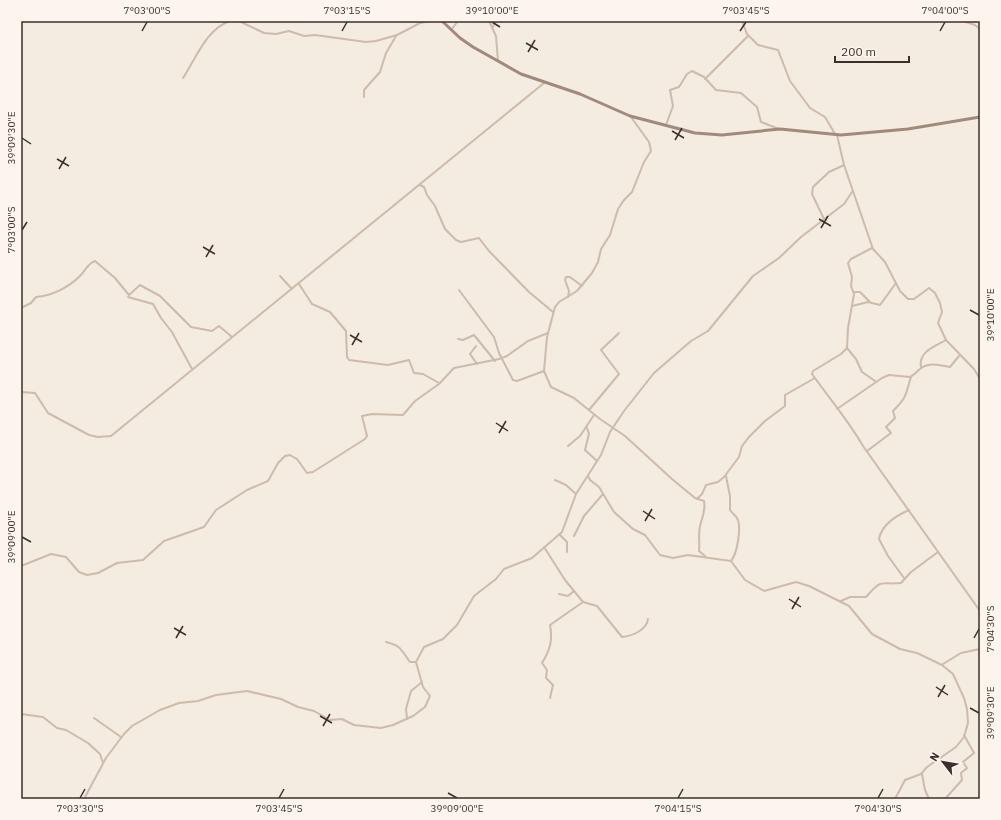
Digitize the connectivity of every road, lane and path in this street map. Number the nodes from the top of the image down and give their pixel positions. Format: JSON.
{"nodes":[{"id":1,"x":230,"y":21,"type":"edge"},
{"id":2,"x":239,"y":21,"type":"edge"},
{"id":3,"x":431,"y":21,"type":"edge"},
{"id":4,"x":442,"y":21,"type":"edge"},
{"id":5,"x":458,"y":21,"type":"edge"},
{"id":6,"x":489,"y":21,"type":"edge"},
{"id":7,"x":495,"y":21,"type":"edge"},
{"id":8,"x":742,"y":21,"type":"edge"},
{"id":9,"x":967,"y":21,"type":"edge"},
{"id":10,"x":493,"y":28,"type":"junction"},
{"id":11,"x":980,"y":29,"type":"edge"},
{"id":12,"x":451,"y":30,"type":"junction"},
{"id":13,"x":397,"y":35,"type":"junction"},
{"id":14,"x":748,"y":36,"type":"junction"},
{"id":15,"x":498,"y":61,"type":"junction"},
{"id":16,"x":183,"y":78,"type":"dead end"},
{"id":17,"x":705,"y":79,"type":"junction"},
{"id":18,"x":544,"y":83,"type":"junction"},
{"id":19,"x":364,"y":97,"type":"dead end"},
{"id":20,"x":630,"y":116,"type":"junction"},
{"id":21,"x":980,"y":116,"type":"edge"},
{"id":22,"x":665,"y":126,"type":"junction"},
{"id":23,"x":780,"y":129,"type":"junction"},
{"id":24,"x":836,"y":135,"type":"junction"},
{"id":25,"x":844,"y":165,"type":"junction"},
{"id":26,"x":420,"y":185,"type":"junction"},
{"id":27,"x":852,"y":192,"type":"junction"},
{"id":28,"x":824,"y":219,"type":"junction"},
{"id":29,"x":872,"y":248,"type":"junction"},
{"id":30,"x":280,"y":276,"type":"dead end"},
{"id":31,"x":896,"y":283,"type":"junction"},
{"id":32,"x":299,"y":284,"type":"junction"},
{"id":33,"x":582,"y":286,"type":"junction"},
{"id":34,"x":292,"y":289,"type":"junction"},
{"id":35,"x":459,"y":290,"type":"dead end"},
{"id":36,"x":854,"y":292,"type":"junction"},
{"id":37,"x":128,"y":297,"type":"dead end"},
{"id":38,"x":568,"y":297,"type":"junction"},
{"id":39,"x":870,"y":303,"type":"junction"},
{"id":40,"x":852,"y":306,"type":"junction"},
{"id":41,"x":21,"y":308,"type":"edge"},
{"id":42,"x":553,"y":312,"type":"junction"},
{"id":43,"x":548,"y":333,"type":"junction"},
{"id":44,"x":619,"y":333,"type":"dead end"},
{"id":45,"x":232,"y":337,"type":"junction"},
{"id":46,"x":458,"y":339,"type":"dead end"},
{"id":47,"x":946,"y":340,"type":"junction"},
{"id":48,"x":476,"y":346,"type":"dead end"},
{"id":49,"x":847,"y":348,"type":"junction"},
{"id":50,"x":960,"y":356,"type":"junction"},
{"id":51,"x":501,"y":358,"type":"junction"},
{"id":52,"x":494,"y":361,"type":"junction"},
{"id":53,"x":477,"y":364,"type":"junction"},
{"id":54,"x":921,"y":368,"type":"junction"},
{"id":55,"x":192,"y":369,"type":"junction"},
{"id":56,"x":544,"y":371,"type":"junction"},
{"id":57,"x":911,"y":377,"type":"junction"},
{"id":58,"x":815,"y":378,"type":"junction"},
{"id":59,"x":980,"y":380,"type":"edge"},
{"id":60,"x":875,"y":381,"type":"junction"},
{"id":61,"x":439,"y":384,"type":"junction"},
{"id":62,"x":21,"y":392,"type":"edge"},
{"id":63,"x":836,"y":409,"type":"junction"},
{"id":64,"x":589,"y":410,"type":"junction"},
{"id":65,"x":594,"y":415,"type":"junction"},
{"id":66,"x":613,"y":427,"type":"junction"},
{"id":67,"x":587,"y":428,"type":"junction"},
{"id":68,"x":568,"y":446,"type":"dead end"},
{"id":69,"x":867,"y":451,"type":"junction"},
{"id":70,"x":597,"y":461,"type":"junction"},
{"id":71,"x":588,"y":475,"type":"junction"},
{"id":72,"x":726,"y":476,"type":"junction"},
{"id":73,"x":555,"y":480,"type":"dead end"},
{"id":74,"x":576,"y":494,"type":"junction"},
{"id":75,"x":603,"y":494,"type":"junction"},
{"id":76,"x":697,"y":499,"type":"junction"},
{"id":77,"x":909,"y":510,"type":"junction"},
{"id":78,"x":559,"y":534,"type":"junction"},
{"id":79,"x":574,"y":536,"type":"dead end"},
{"id":80,"x":544,"y":547,"type":"junction"},
{"id":81,"x":567,"y":552,"type":"dead end"},
{"id":82,"x":938,"y":552,"type":"junction"},
{"id":83,"x":705,"y":557,"type":"junction"},
{"id":84,"x":731,"y":561,"type":"junction"},
{"id":85,"x":21,"y":566,"type":"edge"},
{"id":86,"x":904,"y":578,"type":"junction"},
{"id":87,"x":574,"y":591,"type":"junction"},
{"id":88,"x":559,"y":594,"type":"dead end"},
{"id":89,"x":841,"y":601,"type":"junction"},
{"id":90,"x":583,"y":602,"type":"junction"},
{"id":91,"x":980,"y":611,"type":"edge"},
{"id":92,"x":648,"y":619,"type":"dead end"},
{"id":93,"x":386,"y":642,"type":"dead end"},
{"id":94,"x":980,"y":649,"type":"edge"},
{"id":95,"x":416,"y":662,"type":"junction"},
{"id":96,"x":942,"y":665,"type":"junction"},
{"id":97,"x":422,"y":682,"type":"junction"},
{"id":98,"x":550,"y":698,"type":"dead end"},
{"id":99,"x":21,"y":714,"type":"edge"},
{"id":100,"x":94,"y":718,"type":"dead end"},
{"id":101,"x":407,"y":718,"type":"junction"},
{"id":102,"x":964,"y":735,"type":"junction"},
{"id":103,"x":122,"y":737,"type":"junction"},
{"id":104,"x":104,"y":763,"type":"junction"},
{"id":105,"x":922,"y":773,"type":"junction"},
{"id":106,"x":84,"y":799,"type":"edge"},
{"id":107,"x":895,"y":799,"type":"edge"},
{"id":108,"x":930,"y":799,"type":"edge"},
{"id":109,"x":945,"y":799,"type":"edge"}],
"edges":[{"from":1,"to":16,"type":"street"},
{"from":2,"to":13,"type":"street"},
{"from":3,"to":13,"type":"street"},
{"from":4,"to":12,"type":"street"},
{"from":5,"to":12,"type":"street"},
{"from":6,"to":10,"type":"street"},
{"from":7,"to":10,"type":"street"},
{"from":8,"to":14,"type":"street"},
{"from":9,"to":11,"type":"street"},
{"from":10,"to":15,"type":"street"},
{"from":12,"to":15,"type":"street"},
{"from":13,"to":19,"type":"street"},
{"from":14,"to":17,"type":"street"},
{"from":14,"to":24,"type":"street"},
{"from":15,"to":18,"type":"street"},
{"from":17,"to":22,"type":"street"},
{"from":17,"to":23,"type":"street"},
{"from":18,"to":20,"type":"street"},
{"from":18,"to":26,"type":"street"},
{"from":20,"to":22,"type":"street"},
{"from":20,"to":33,"type":"street"},
{"from":21,"to":24,"type":"street"},
{"from":22,"to":23,"type":"street"},
{"from":23,"to":24,"type":"street"},
{"from":24,"to":25,"type":"street"},
{"from":25,"to":27,"type":"street"},
{"from":25,"to":28,"type":"street"},
{"from":26,"to":32,"type":"street"},
{"from":26,"to":42,"type":"street"},
{"from":27,"to":28,"type":"street"},
{"from":27,"to":29,"type":"street"},
{"from":28,"to":66,"type":"street"},
{"from":29,"to":31,"type":"street"},
{"from":29,"to":36,"type":"street"},
{"from":30,"to":34,"type":"street"},
{"from":31,"to":39,"type":"street"},
{"from":31,"to":47,"type":"street"},
{"from":32,"to":34,"type":"street"},
{"from":32,"to":61,"type":"street"},
{"from":33,"to":38,"type":"street"},
{"from":33,"to":38,"type":"street"},
{"from":34,"to":45,"type":"street"},
{"from":35,"to":51,"type":"street"},
{"from":36,"to":39,"type":"street"},
{"from":36,"to":40,"type":"street"},
{"from":37,"to":55,"type":"street"},
{"from":38,"to":42,"type":"street"},
{"from":39,"to":40,"type":"street"},
{"from":40,"to":49,"type":"street"},
{"from":41,"to":45,"type":"street"},
{"from":42,"to":43,"type":"street"},
{"from":43,"to":51,"type":"street"},
{"from":43,"to":56,"type":"street"},
{"from":44,"to":64,"type":"street"},
{"from":45,"to":55,"type":"street"},
{"from":46,"to":52,"type":"street"},
{"from":47,"to":50,"type":"street"},
{"from":47,"to":54,"type":"street"},
{"from":48,"to":53,"type":"street"},
{"from":49,"to":58,"type":"street"},
{"from":49,"to":60,"type":"street"},
{"from":50,"to":54,"type":"street"},
{"from":50,"to":59,"type":"street"},
{"from":51,"to":52,"type":"street"},
{"from":51,"to":56,"type":"street"},
{"from":52,"to":53,"type":"street"},
{"from":53,"to":61,"type":"street"},
{"from":54,"to":57,"type":"street"},
{"from":55,"to":62,"type":"street"},
{"from":56,"to":64,"type":"street"},
{"from":57,"to":60,"type":"street"},
{"from":57,"to":69,"type":"street"},
{"from":58,"to":63,"type":"street"},
{"from":58,"to":72,"type":"street"},
{"from":60,"to":63,"type":"street"},
{"from":61,"to":85,"type":"street"},
{"from":63,"to":69,"type":"street"},
{"from":64,"to":65,"type":"street"},
{"from":65,"to":66,"type":"street"},
{"from":65,"to":67,"type":"street"},
{"from":66,"to":70,"type":"street"},
{"from":66,"to":76,"type":"street"},
{"from":67,"to":68,"type":"street"},
{"from":67,"to":70,"type":"street"},
{"from":69,"to":77,"type":"street"},
{"from":70,"to":71,"type":"street"},
{"from":71,"to":74,"type":"street"},
{"from":71,"to":75,"type":"street"},
{"from":72,"to":76,"type":"street"},
{"from":72,"to":84,"type":"street"},
{"from":73,"to":74,"type":"street"},
{"from":74,"to":78,"type":"street"},
{"from":75,"to":79,"type":"street"},
{"from":75,"to":83,"type":"street"},
{"from":76,"to":83,"type":"street"},
{"from":77,"to":82,"type":"street"},
{"from":77,"to":86,"type":"street"},
{"from":78,"to":80,"type":"street"},
{"from":78,"to":81,"type":"street"},
{"from":80,"to":87,"type":"street"},
{"from":80,"to":95,"type":"street"},
{"from":82,"to":86,"type":"street"},
{"from":82,"to":91,"type":"street"},
{"from":83,"to":84,"type":"street"},
{"from":84,"to":89,"type":"street"},
{"from":86,"to":89,"type":"street"},
{"from":87,"to":88,"type":"street"},
{"from":87,"to":90,"type":"street"},
{"from":89,"to":96,"type":"street"},
{"from":90,"to":92,"type":"street"},
{"from":90,"to":98,"type":"street"},
{"from":93,"to":95,"type":"street"},
{"from":94,"to":96,"type":"street"},
{"from":95,"to":97,"type":"street"},
{"from":96,"to":102,"type":"street"},
{"from":97,"to":101,"type":"street"},
{"from":97,"to":101,"type":"street"},
{"from":99,"to":104,"type":"street"},
{"from":100,"to":103,"type":"street"},
{"from":101,"to":103,"type":"street"},
{"from":102,"to":105,"type":"street"},
{"from":102,"to":109,"type":"street"},
{"from":103,"to":104,"type":"street"},
{"from":104,"to":106,"type":"street"},
{"from":105,"to":107,"type":"street"},
{"from":105,"to":108,"type":"street"}]}
